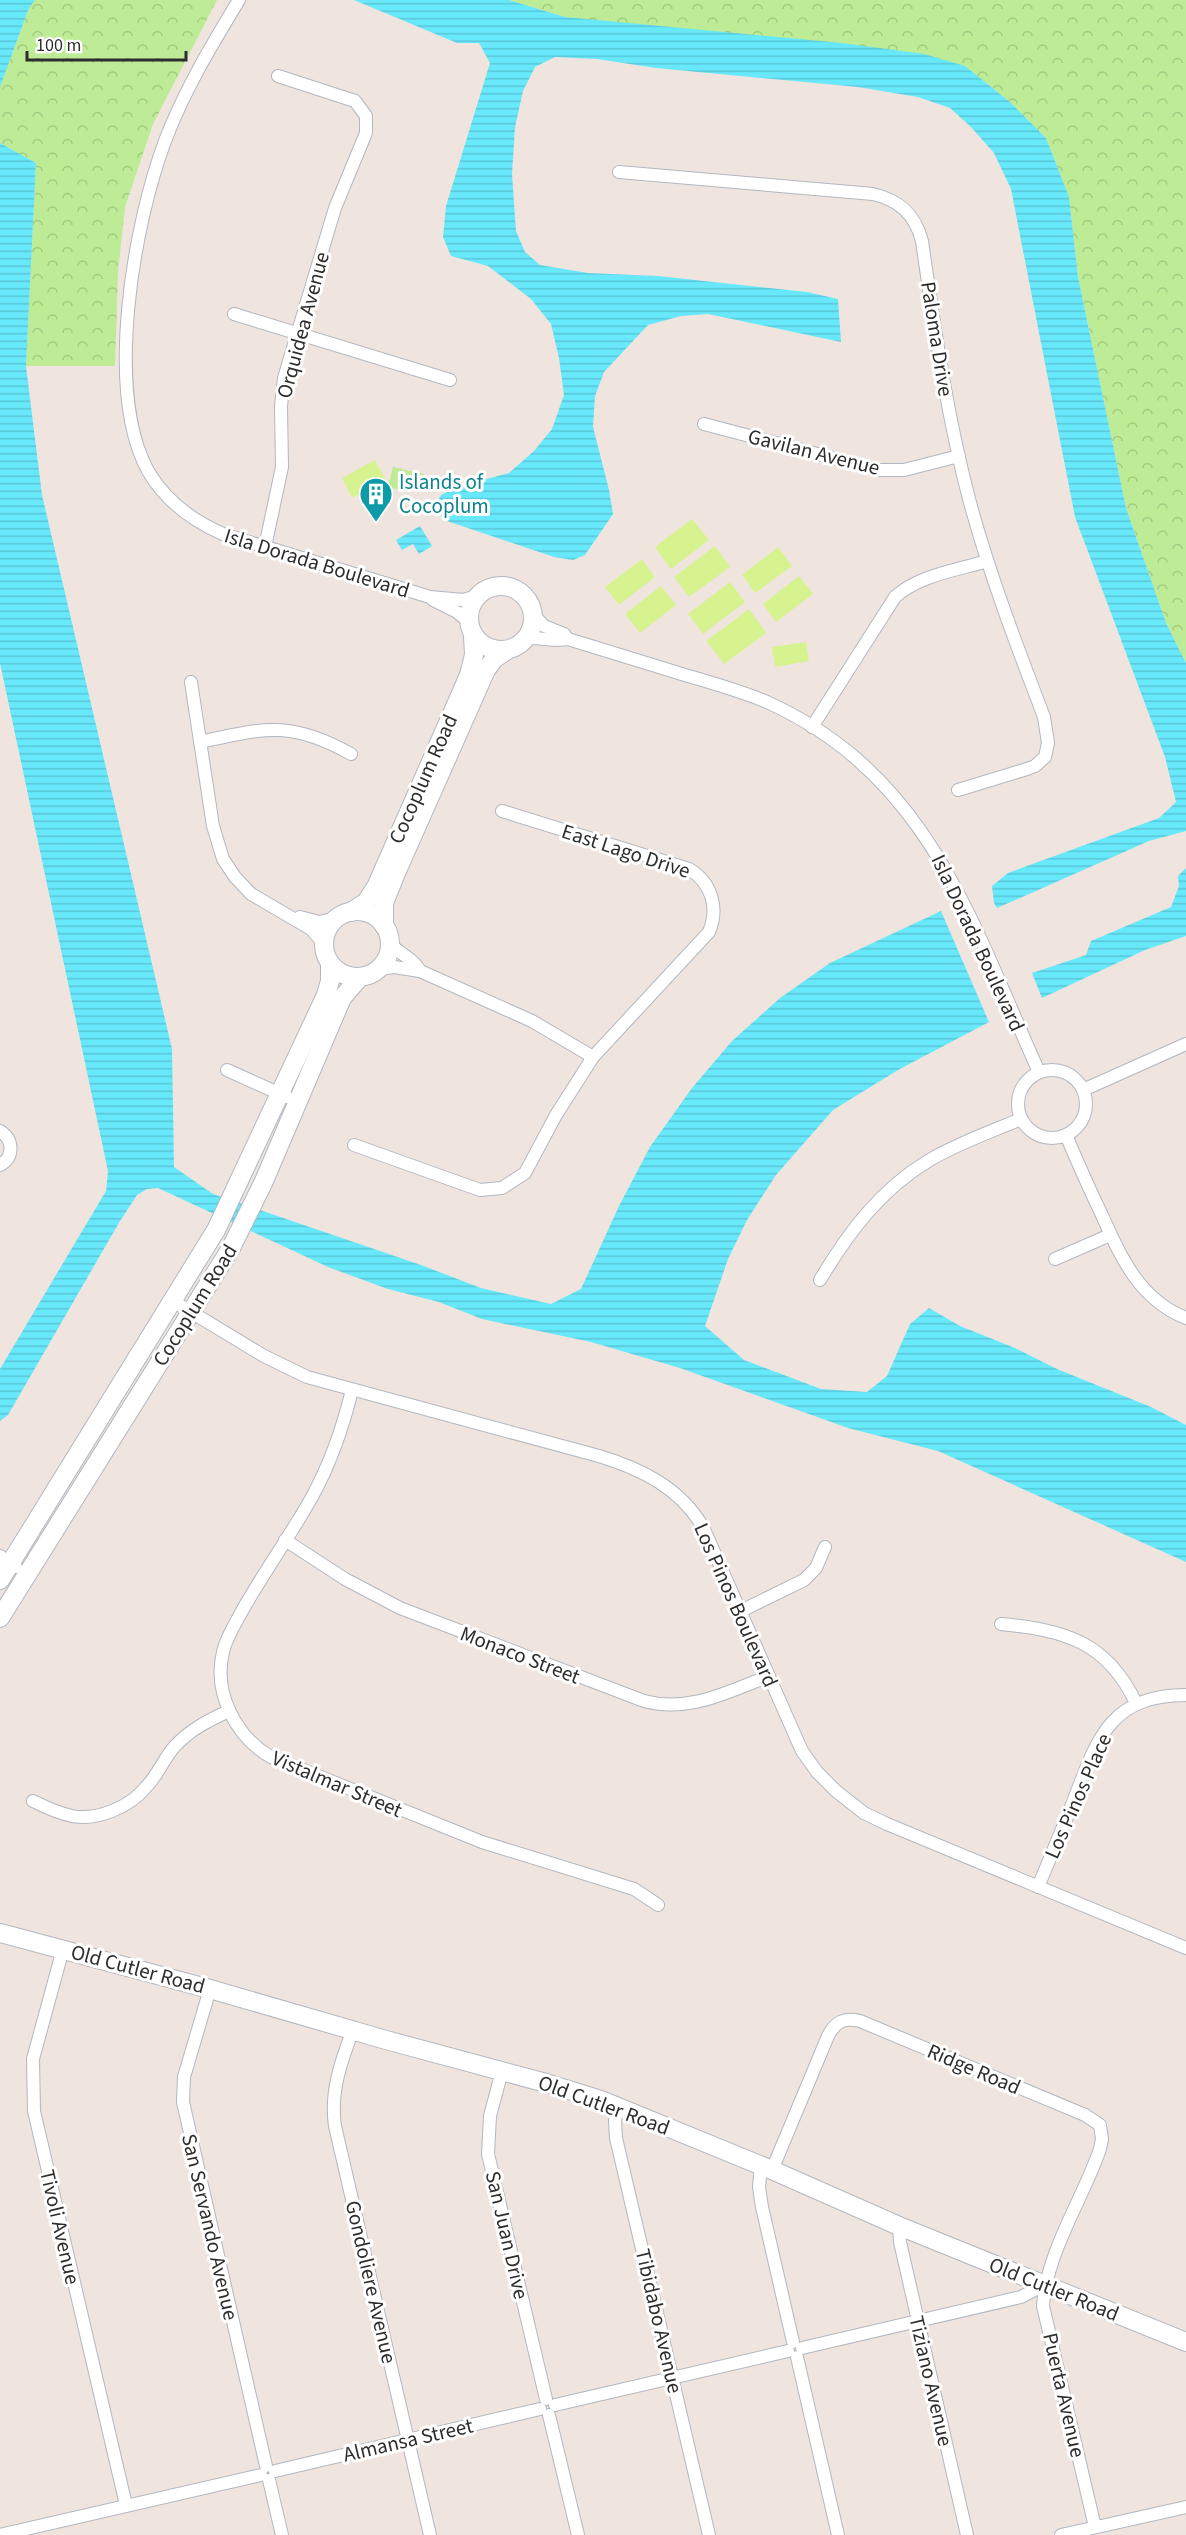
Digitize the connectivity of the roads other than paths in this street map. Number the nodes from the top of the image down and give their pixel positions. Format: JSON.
{"nodes":[{"id":1,"x":239,"y":0,"type":"edge"},
{"id":2,"x":278,"y":76,"type":"dead end"},
{"id":3,"x":619,"y":172,"type":"dead end"},
{"id":4,"x":234,"y":315,"type":"dead end"},
{"id":5,"x":297,"y":334,"type":"junction"},
{"id":6,"x":450,"y":380,"type":"dead end"},
{"id":7,"x":704,"y":424,"type":"dead end"},
{"id":8,"x":959,"y":456,"type":"junction"},
{"id":9,"x":265,"y":547,"type":"junction"},
{"id":10,"x":987,"y":561,"type":"junction"},
{"id":11,"x":430,"y":597,"type":"junction"},
{"id":12,"x":477,"y":597,"type":"junction"},
{"id":13,"x":533,"y":614,"type":"junction"},
{"id":14,"x":471,"y":629,"type":"junction"},
{"id":15,"x":526,"y":639,"type":"junction"},
{"id":16,"x":568,"y":639,"type":"junction"},
{"id":17,"x":506,"y":651,"type":"junction"},
{"id":18,"x":192,"y":682,"type":"dead end"},
{"id":19,"x":812,"y":727,"type":"junction"},
{"id":20,"x":200,"y":742,"type":"junction"},
{"id":21,"x":351,"y":754,"type":"dead end"},
{"id":22,"x":958,"y":790,"type":"dead end"},
{"id":23,"x":502,"y":812,"type":"dead end"},
{"id":24,"x":344,"y":915,"type":"junction"},
{"id":25,"x":293,"y":917,"type":"junction"},
{"id":26,"x":387,"y":934,"type":"junction"},
{"id":27,"x":324,"y":944,"type":"junction"},
{"id":28,"x":330,"y":963,"type":"junction"},
{"id":29,"x":379,"y":969,"type":"junction"},
{"id":30,"x":420,"y":972,"type":"junction"},
{"id":31,"x":360,"y":977,"type":"junction"},
{"id":32,"x":1186,"y":1044,"type":"edge"},
{"id":33,"x":593,"y":1057,"type":"junction"},
{"id":34,"x":227,"y":1070,"type":"dead end"},
{"id":35,"x":1039,"y":1072,"type":"junction"},
{"id":36,"x":1083,"y":1090,"type":"junction"},
{"id":37,"x":280,"y":1094,"type":"junction"},
{"id":38,"x":299,"y":1102,"type":"junction"},
{"id":39,"x":1021,"y":1119,"type":"junction"},
{"id":40,"x":0,"y":1131,"type":"edge"},
{"id":41,"x":1066,"y":1135,"type":"junction"},
{"id":42,"x":354,"y":1145,"type":"dead end"},
{"id":43,"x":0,"y":1165,"type":"edge"},
{"id":44,"x":1110,"y":1234,"type":"junction"},
{"id":45,"x":1055,"y":1259,"type":"dead end"},
{"id":46,"x":820,"y":1280,"type":"dead end"},
{"id":47,"x":173,"y":1301,"type":"junction"},
{"id":48,"x":192,"y":1313,"type":"junction"},
{"id":49,"x":1186,"y":1318,"type":"edge"},
{"id":50,"x":352,"y":1390,"type":"junction"},
{"id":51,"x":285,"y":1540,"type":"junction"},
{"id":52,"x":825,"y":1547,"type":"dead end"},
{"id":53,"x":5,"y":1560,"type":"edge"},
{"id":54,"x":28,"y":1574,"type":"junction"},
{"id":55,"x":0,"y":1580,"type":"edge"},
{"id":56,"x":741,"y":1611,"type":"junction"},
{"id":57,"x":0,"y":1618,"type":"edge"},
{"id":58,"x":1001,"y":1624,"type":"dead end"},
{"id":59,"x":769,"y":1676,"type":"junction"},
{"id":60,"x":1186,"y":1695,"type":"edge"},
{"id":61,"x":1136,"y":1703,"type":"junction"},
{"id":62,"x":229,"y":1710,"type":"junction"},
{"id":63,"x":33,"y":1802,"type":"dead end"},
{"id":64,"x":1038,"y":1887,"type":"junction"},
{"id":65,"x":658,"y":1905,"type":"dead end"},
{"id":66,"x":0,"y":1933,"type":"edge"},
{"id":67,"x":1186,"y":1948,"type":"edge"},
{"id":68,"x":63,"y":1949,"type":"junction"},
{"id":69,"x":210,"y":1989,"type":"junction"},
{"id":70,"x":353,"y":2030,"type":"junction"},
{"id":71,"x":502,"y":2070,"type":"junction"},
{"id":72,"x":618,"y":2107,"type":"junction"},
{"id":73,"x":1102,"y":2129,"type":"joint"},
{"id":74,"x":767,"y":2168,"type":"junction"},
{"id":75,"x":899,"y":2226,"type":"junction"},
{"id":76,"x":1044,"y":2285,"type":"junction"},
{"id":77,"x":917,"y":2320,"type":"junction"},
{"id":78,"x":1186,"y":2342,"type":"edge"},
{"id":79,"x":795,"y":2349,"type":"junction"},
{"id":80,"x":673,"y":2378,"type":"junction"},
{"id":81,"x":548,"y":2407,"type":"junction"},
{"id":82,"x":408,"y":2440,"type":"junction"},
{"id":83,"x":268,"y":2473,"type":"junction"},
{"id":84,"x":126,"y":2505,"type":"junction"},
{"id":85,"x":1186,"y":2507,"type":"edge"},
{"id":86,"x":1095,"y":2527,"type":"junction"},
{"id":87,"x":0,"y":2535,"type":"edge"},
{"id":88,"x":282,"y":2535,"type":"edge"},
{"id":89,"x":430,"y":2535,"type":"edge"},
{"id":90,"x":578,"y":2535,"type":"edge"},
{"id":91,"x":710,"y":2535,"type":"edge"},
{"id":92,"x":838,"y":2535,"type":"edge"},
{"id":93,"x":967,"y":2535,"type":"edge"},
{"id":94,"x":1060,"y":2535,"type":"edge"}],
"edges":[{"from":1,"to":9,"type":"street","name":"Isla Dorada Boulevard"},
{"from":2,"to":5,"type":"street","name":"Orquidea Avenue"},
{"from":3,"to":8,"type":"street","name":"Paloma Drive"},
{"from":4,"to":5,"type":"street"},
{"from":5,"to":6,"type":"street"},
{"from":5,"to":9,"type":"street","name":"Orquidea Avenue"},
{"from":7,"to":8,"type":"street","name":"Gavilan Avenue"},
{"from":8,"to":10,"type":"street","name":"Paloma Drive"},
{"from":9,"to":11,"type":"street","name":"Isla Dorada Boulevard"},
{"from":10,"to":19,"type":"street"},
{"from":10,"to":22,"type":"street","name":"Paloma Drive"},
{"from":11,"to":12,"type":"street","name":"Isla Dorada Boulevard"},
{"from":11,"to":14,"type":"street","name":"Isla Dorada Boulevard"},
{"from":12,"to":13,"type":"street"},
{"from":12,"to":14,"type":"street"},
{"from":13,"to":15,"type":"street"},
{"from":13,"to":16,"type":"street","name":"Isla Dorada Boulevard"},
{"from":14,"to":17,"type":"street"},
{"from":14,"to":24,"type":"street","name":"Cocoplum Road"},
{"from":15,"to":16,"type":"street","name":"Isla Dorada Boulevard"},
{"from":15,"to":17,"type":"street"},
{"from":16,"to":19,"type":"street","name":"Isla Dorada Boulevard"},
{"from":17,"to":26,"type":"street","name":"Cocoplum Road"},
{"from":18,"to":20,"type":"street"},
{"from":19,"to":35,"type":"street","name":"Isla Dorada Boulevard"},
{"from":20,"to":21,"type":"street"},
{"from":20,"to":25,"type":"street"},
{"from":23,"to":33,"type":"street","name":"East Lago Drive"},
{"from":24,"to":25,"type":"street"},
{"from":24,"to":26,"type":"street"},
{"from":24,"to":27,"type":"street","name":"Cocoplum Road"},
{"from":25,"to":27,"type":"street"},
{"from":26,"to":29,"type":"street","name":"Cocoplum Road"},
{"from":26,"to":30,"type":"street"},
{"from":27,"to":28,"type":"street","name":"Cocoplum Road"},
{"from":28,"to":31,"type":"street"},
{"from":28,"to":37,"type":"street","name":"Cocoplum Road"},
{"from":29,"to":30,"type":"street"},
{"from":29,"to":31,"type":"street","name":"Cocoplum Road"},
{"from":30,"to":33,"type":"street"},
{"from":31,"to":38,"type":"street","name":"Cocoplum Road"},
{"from":32,"to":36,"type":"street"},
{"from":33,"to":42,"type":"street","name":"East Lago Drive"},
{"from":34,"to":37,"type":"street"},
{"from":35,"to":36,"type":"street"},
{"from":35,"to":39,"type":"street"},
{"from":36,"to":41,"type":"street"},
{"from":37,"to":38,"type":"street"},
{"from":37,"to":47,"type":"street","name":"Cocoplum Road"},
{"from":38,"to":48,"type":"street","name":"Cocoplum Road"},
{"from":39,"to":41,"type":"street"},
{"from":39,"to":46,"type":"street"},
{"from":40,"to":43,"type":"street"},
{"from":41,"to":44,"type":"street"},
{"from":44,"to":45,"type":"street"},
{"from":44,"to":49,"type":"street"},
{"from":47,"to":48,"type":"street","name":"Los Pinos Boulevard"},
{"from":47,"to":53,"type":"street","name":"Cocoplum Road"},
{"from":48,"to":50,"type":"street","name":"Los Pinos Boulevard"},
{"from":48,"to":54,"type":"street","name":"Cocoplum Road"},
{"from":50,"to":51,"type":"street","name":"Vistalmar Street"},
{"from":50,"to":56,"type":"street","name":"Los Pinos Boulevard"},
{"from":51,"to":59,"type":"street","name":"Monaco Street"},
{"from":51,"to":62,"type":"street","name":"Vistalmar Street"},
{"from":52,"to":56,"type":"street"},
{"from":53,"to":54,"type":"street"},
{"from":53,"to":55,"type":"street","name":"Cocoplum Road"},
{"from":54,"to":57,"type":"street","name":"Cocoplum Road"},
{"from":56,"to":59,"type":"street","name":"Los Pinos Boulevard"},
{"from":58,"to":61,"type":"street"},
{"from":59,"to":64,"type":"street","name":"Los Pinos Boulevard"},
{"from":60,"to":61,"type":"street"},
{"from":61,"to":64,"type":"street","name":"Los Pinos Place"},
{"from":62,"to":63,"type":"street"},
{"from":62,"to":65,"type":"street","name":"Vistalmar Street"},
{"from":64,"to":67,"type":"street","name":"Los Pinos Boulevard"},
{"from":66,"to":68,"type":"street","name":"Old Cutler Road"},
{"from":68,"to":69,"type":"street","name":"Old Cutler Road"},
{"from":68,"to":84,"type":"street","name":"Tivoli Avenue"},
{"from":69,"to":70,"type":"street","name":"Old Cutler Road"},
{"from":69,"to":83,"type":"street","name":"San Servando Avenue"},
{"from":70,"to":71,"type":"street","name":"Old Cutler Road"},
{"from":70,"to":82,"type":"street","name":"Gondoliere Avenue"},
{"from":71,"to":72,"type":"street","name":"Old Cutler Road"},
{"from":71,"to":81,"type":"street","name":"San Juan Drive"},
{"from":72,"to":74,"type":"street","name":"Old Cutler Road"},
{"from":72,"to":80,"type":"street","name":"Tibidabo Avenue"},
{"from":73,"to":74,"type":"street","name":"Ridge Road"},
{"from":73,"to":76,"type":"street","name":"Puerta Avenue"},
{"from":74,"to":75,"type":"street","name":"Old Cutler Road"},
{"from":74,"to":79,"type":"street"},
{"from":75,"to":76,"type":"street","name":"Old Cutler Road"},
{"from":75,"to":77,"type":"street","name":"Tiziano Avenue"},
{"from":76,"to":77,"type":"street","name":"Almansa Street"},
{"from":76,"to":78,"type":"street","name":"Old Cutler Road"},
{"from":76,"to":86,"type":"street","name":"Puerta Avenue"},
{"from":77,"to":79,"type":"street","name":"Almansa Street"},
{"from":77,"to":93,"type":"street","name":"Tiziano Avenue"},
{"from":79,"to":80,"type":"street","name":"Almansa Street"},
{"from":79,"to":92,"type":"street"},
{"from":80,"to":81,"type":"street","name":"Almansa Street"},
{"from":80,"to":91,"type":"street","name":"Tibidabo Avenue"},
{"from":81,"to":82,"type":"street","name":"Almansa Street"},
{"from":81,"to":90,"type":"street","name":"San Juan Drive"},
{"from":82,"to":83,"type":"street","name":"Almansa Street"},
{"from":82,"to":89,"type":"street","name":"Gondoliere Avenue"},
{"from":83,"to":84,"type":"street","name":"Almansa Street"},
{"from":83,"to":88,"type":"street","name":"San Servando Avenue"},
{"from":84,"to":87,"type":"street","name":"Almansa Street"},
{"from":85,"to":86,"type":"street"},
{"from":86,"to":94,"type":"street"}]}
